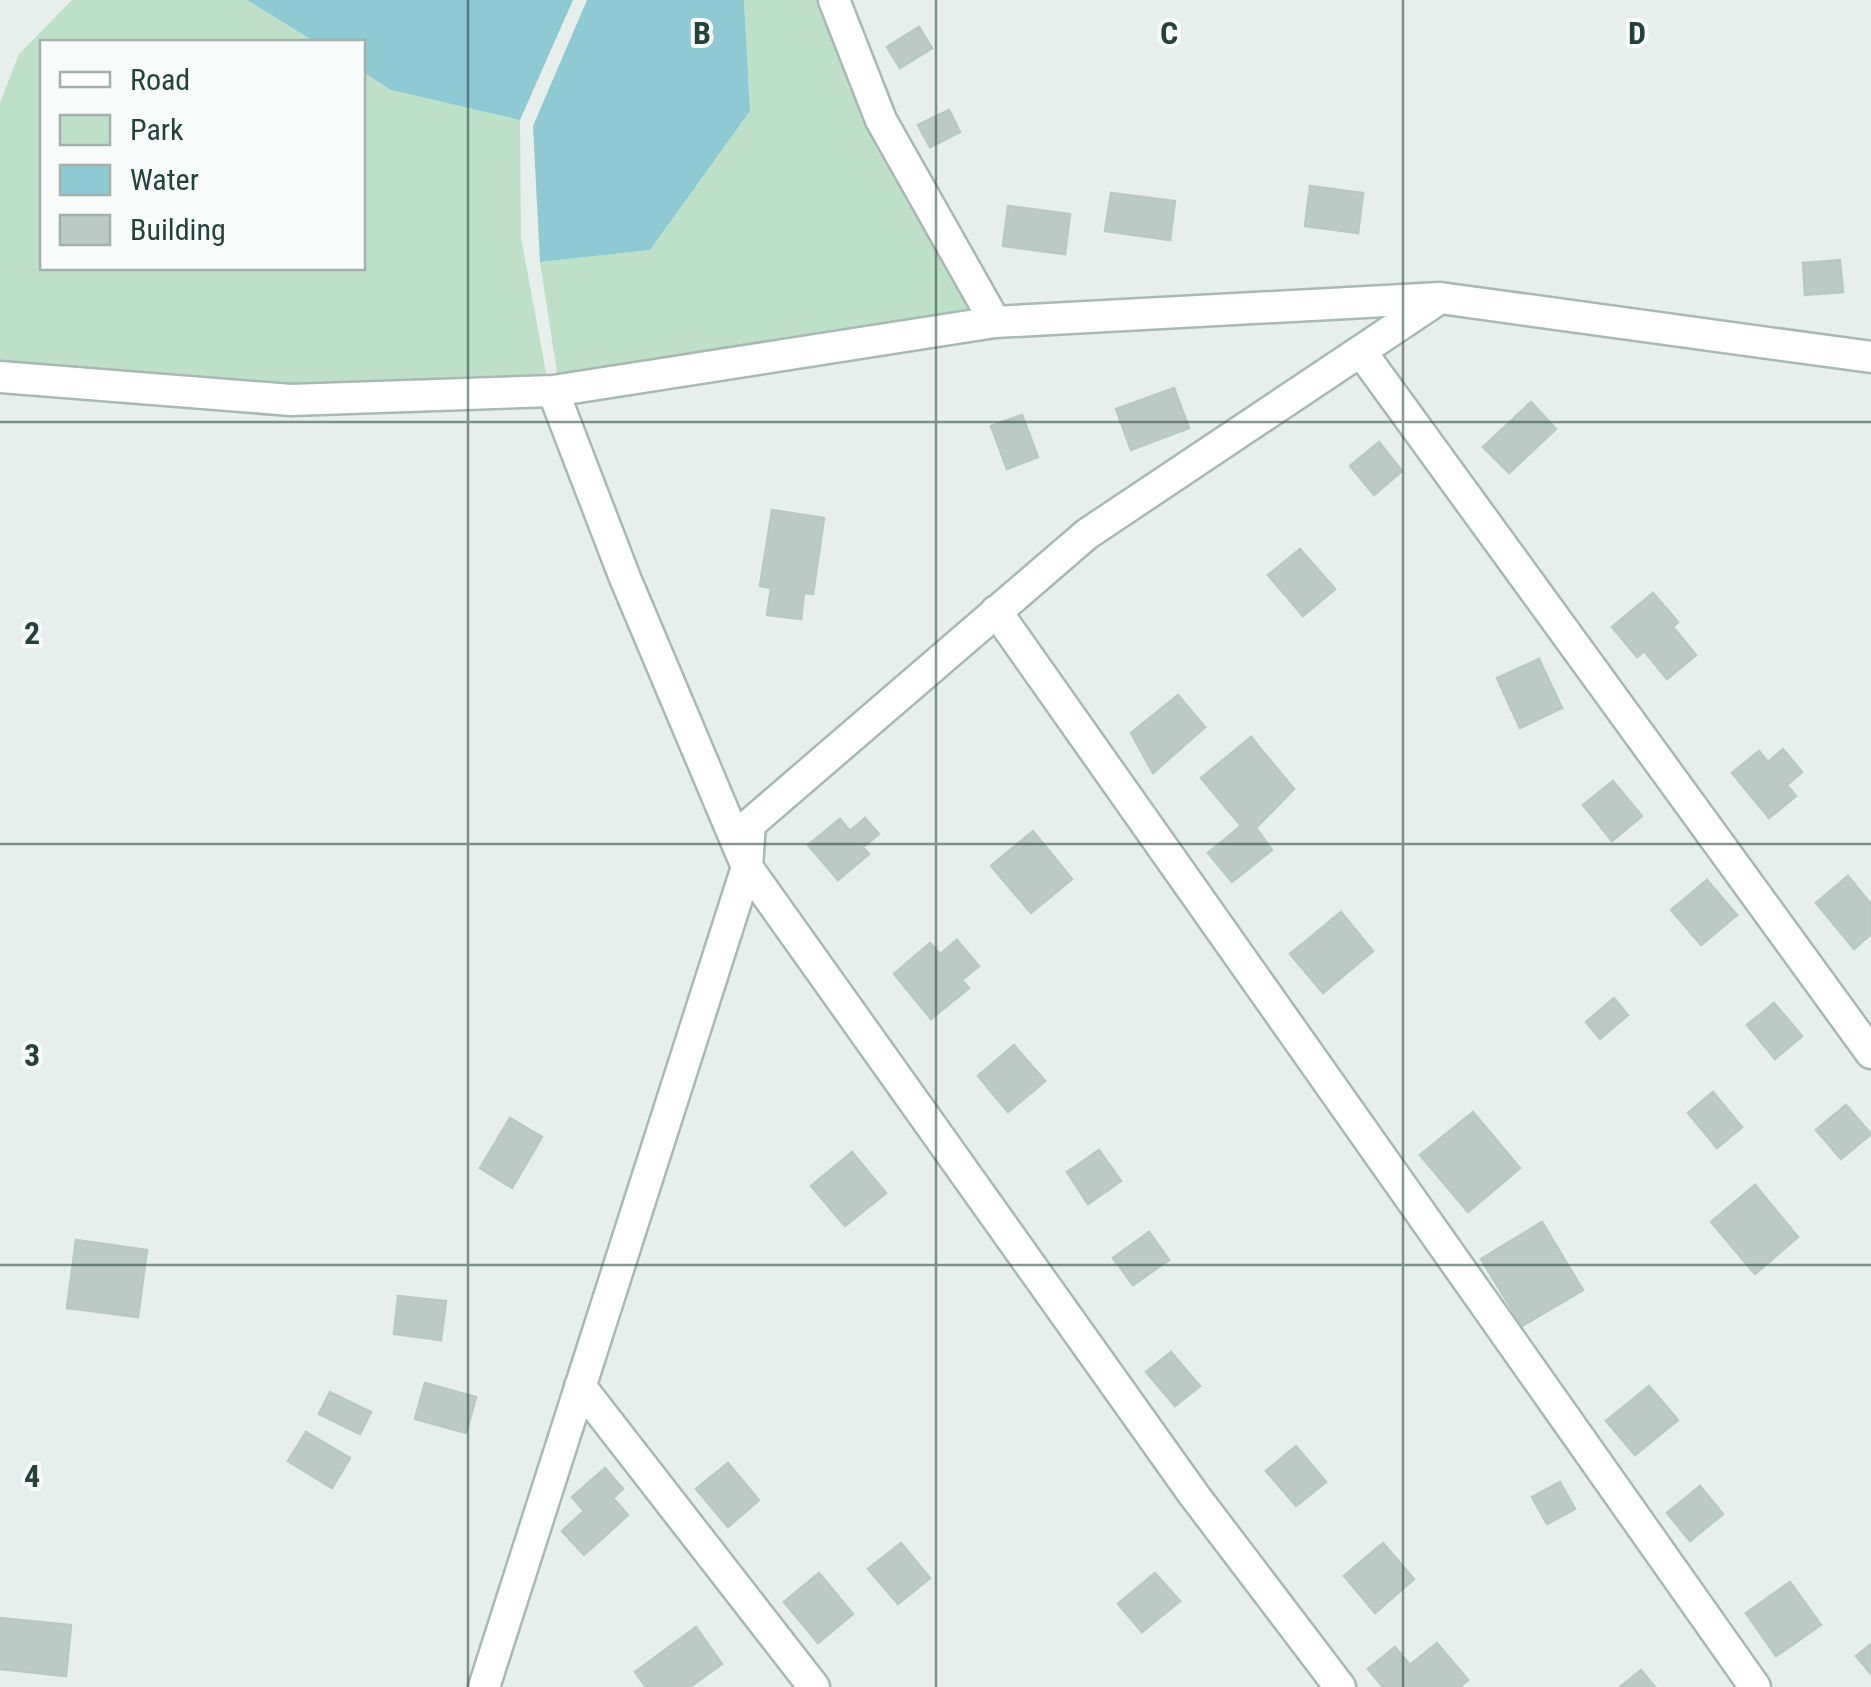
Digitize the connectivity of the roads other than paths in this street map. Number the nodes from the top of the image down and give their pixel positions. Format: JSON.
{"nodes":[{"id":1,"x":834,"y":0,"type":"edge"},
{"id":2,"x":1440,"y":298,"type":"junction"},
{"id":3,"x":995,"y":322,"type":"junction"},
{"id":4,"x":1362,"y":353,"type":"junction"},
{"id":5,"x":1871,"y":357,"type":"edge"},
{"id":6,"x":0,"y":377,"type":"edge"},
{"id":7,"x":553,"y":391,"type":"junction"},
{"id":8,"x":996,"y":611,"type":"junction"},
{"id":9,"x":747,"y":866,"type":"junction"},
{"id":10,"x":1871,"y":1053,"type":"edge"},
{"id":11,"x":580,"y":1386,"type":"junction"},
{"id":12,"x":484,"y":1687,"type":"edge"},
{"id":13,"x":814,"y":1687,"type":"edge"},
{"id":14,"x":1340,"y":1687,"type":"edge"},
{"id":15,"x":1755,"y":1687,"type":"edge"}],
"edges":[{"from":1,"to":3,"type":"street"},
{"from":2,"to":3,"type":"street"},
{"from":2,"to":4,"type":"street"},
{"from":2,"to":5,"type":"street"},
{"from":3,"to":7,"type":"street"},
{"from":4,"to":8,"type":"street"},
{"from":4,"to":10,"type":"street"},
{"from":6,"to":7,"type":"street"},
{"from":7,"to":9,"type":"street"},
{"from":8,"to":9,"type":"street"},
{"from":8,"to":15,"type":"street"},
{"from":9,"to":11,"type":"street"},
{"from":9,"to":14,"type":"street"},
{"from":11,"to":12,"type":"street"},
{"from":11,"to":13,"type":"street"}]}
